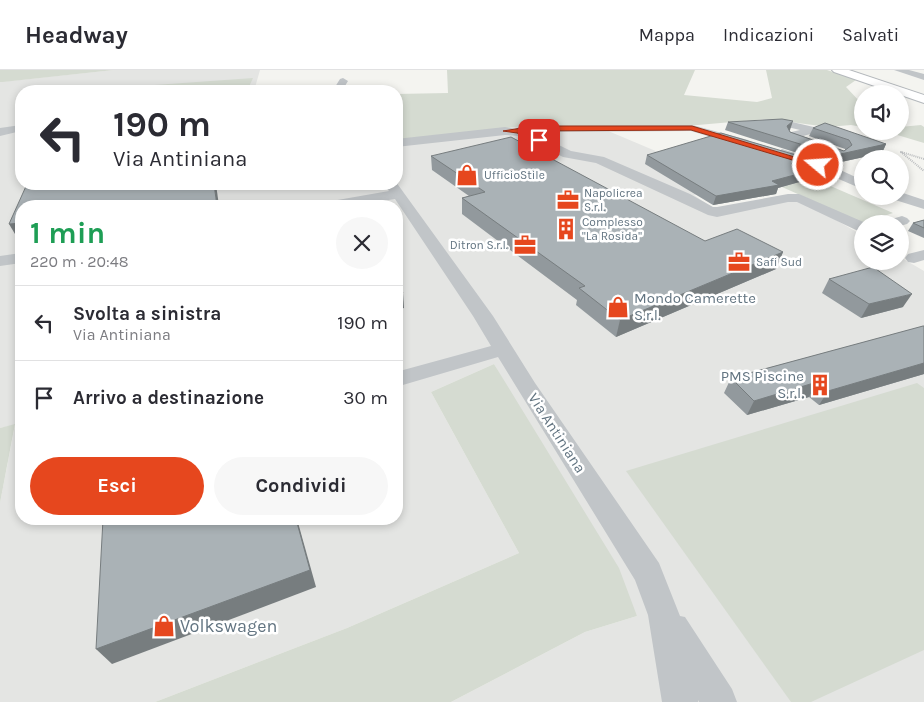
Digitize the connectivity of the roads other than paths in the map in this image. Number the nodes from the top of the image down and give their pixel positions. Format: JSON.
{"nodes":[{"id":1,"x":838,"y":70,"type":"edge"},
{"id":2,"x":899,"y":70,"type":"edge"},
{"id":3,"x":924,"y":76,"type":"edge"},
{"id":4,"x":343,"y":81,"type":"dead end"},
{"id":5,"x":341,"y":85,"type":"edge"},
{"id":6,"x":924,"y":99,"type":"edge"},
{"id":7,"x":752,"y":124,"type":"edge"},
{"id":8,"x":727,"y":126,"type":"edge"},
{"id":9,"x":692,"y":128,"type":"junction"},
{"id":10,"x":15,"y":129,"type":"edge"},
{"id":11,"x":506,"y":131,"type":"junction"},
{"id":12,"x":0,"y":132,"type":"edge"},
{"id":13,"x":403,"y":142,"type":"edge"},
{"id":14,"x":757,"y":146,"type":"edge"},
{"id":15,"x":824,"y":148,"type":"edge"},
{"id":16,"x":772,"y":150,"type":"edge"},
{"id":17,"x":854,"y":181,"type":"edge"},
{"id":18,"x":391,"y":190,"type":"edge"},
{"id":19,"x":350,"y":200,"type":"edge"},
{"id":20,"x":909,"y":200,"type":"edge"},
{"id":21,"x":403,"y":201,"type":"edge"},
{"id":22,"x":924,"y":205,"type":"edge"},
{"id":23,"x":854,"y":223,"type":"edge"},
{"id":24,"x":15,"y":259,"type":"edge"},
{"id":25,"x":0,"y":261,"type":"edge"},
{"id":26,"x":504,"y":349,"type":"junction"},
{"id":27,"x":403,"y":378,"type":"edge"},
{"id":28,"x":664,"y":615,"type":"junction"},
{"id":29,"x":680,"y":702,"type":"edge"},
{"id":30,"x":719,"y":702,"type":"edge"}],
"edges":[{"from":1,"to":6,"type":"main road"},
{"from":2,"to":3,"type":"street"},
{"from":4,"to":5,"type":"street"},
{"from":7,"to":15,"type":"street"},
{"from":8,"to":9,"type":"street"},
{"from":9,"to":11,"type":"street"},
{"from":9,"to":14,"type":"street"},
{"from":10,"to":12,"type":"street"},
{"from":11,"to":13,"type":"street"},
{"from":11,"to":23,"type":"street"},
{"from":16,"to":17,"type":"street"},
{"from":18,"to":19,"type":"street"},
{"from":20,"to":22,"type":"street"},
{"from":21,"to":26,"type":"street","name":"Via Antiniana"},
{"from":24,"to":25,"type":"street"},
{"from":26,"to":27,"type":"street"},
{"from":26,"to":28,"type":"street","name":"Via Antiniana"},
{"from":28,"to":29,"type":"street","name":"Via Antiniana"},
{"from":28,"to":30,"type":"street"}]}
